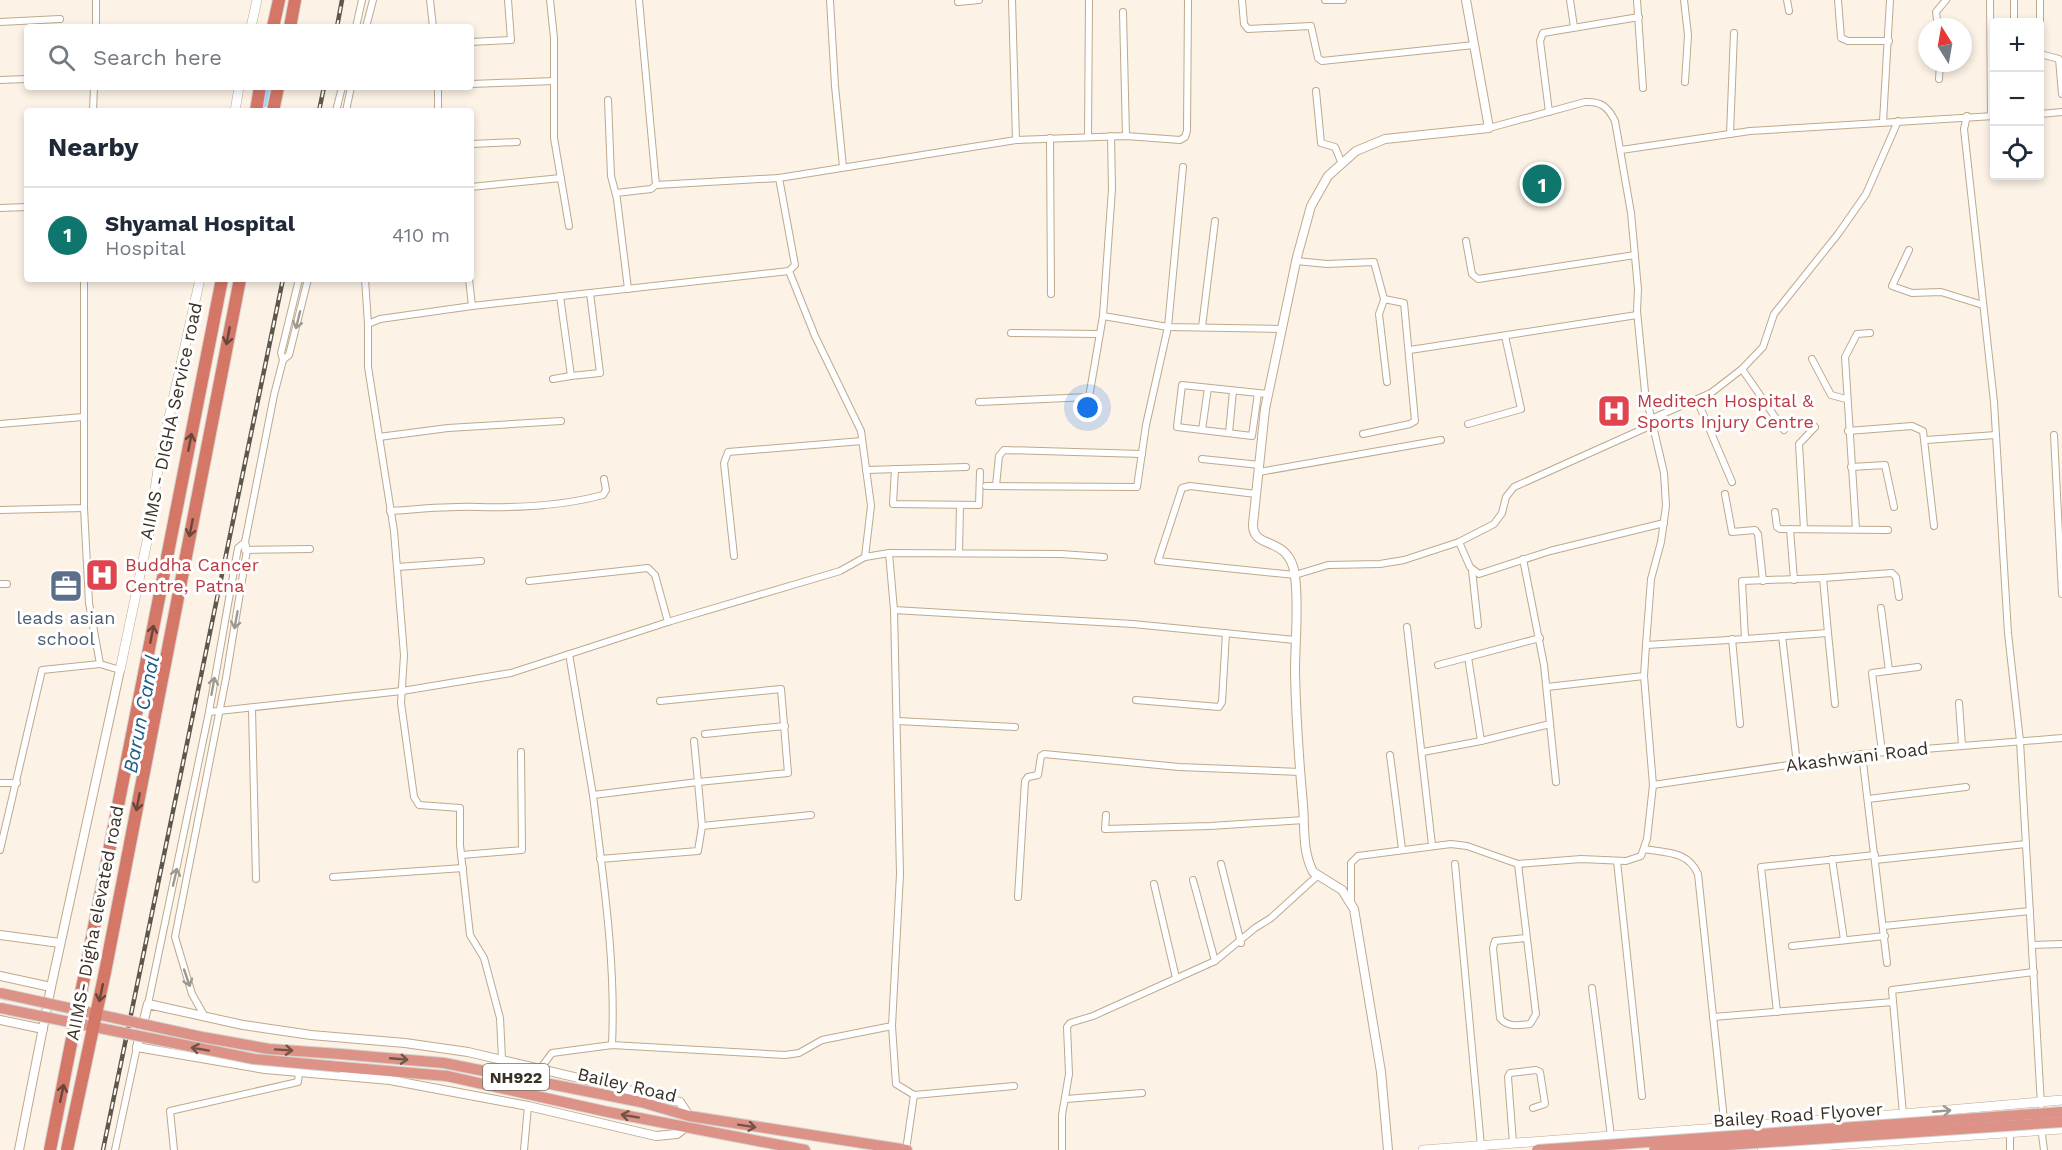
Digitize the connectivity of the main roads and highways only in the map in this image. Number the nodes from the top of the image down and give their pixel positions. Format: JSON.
{"nodes":[{"id":1,"x":256,"y":0,"type":"edge"},
{"id":2,"x":279,"y":0,"type":"edge"},
{"id":3,"x":296,"y":0,"type":"edge"},
{"id":4,"x":252,"y":24,"type":"edge"},
{"id":5,"x":274,"y":24,"type":"edge"},
{"id":6,"x":291,"y":24,"type":"edge"},
{"id":7,"x":238,"y":90,"type":"edge"},
{"id":8,"x":260,"y":90,"type":"edge"},
{"id":9,"x":277,"y":90,"type":"edge"},
{"id":10,"x":236,"y":108,"type":"edge"},
{"id":11,"x":257,"y":108,"type":"edge"},
{"id":12,"x":274,"y":108,"type":"edge"},
{"id":13,"x":199,"y":282,"type":"edge"},
{"id":14,"x":221,"y":282,"type":"edge"},
{"id":15,"x":239,"y":282,"type":"edge"},
{"id":16,"x":120,"y":670,"type":"road end"},
{"id":17,"x":0,"y":993,"type":"edge"},
{"id":18,"x":0,"y":1008,"type":"edge"},
{"id":19,"x":2062,"y":1100,"type":"edge"},
{"id":20,"x":2062,"y":1112,"type":"edge"},
{"id":21,"x":688,"y":1121,"type":"junction"},
{"id":22,"x":2062,"y":1122,"type":"edge"},
{"id":23,"x":2062,"y":1129,"type":"edge"},
{"id":24,"x":1585,"y":1138,"type":"junction"},
{"id":25,"x":1905,"y":1145,"type":"edge"},
{"id":26,"x":1527,"y":1146,"type":"edge"},
{"id":27,"x":50,"y":1150,"type":"edge"},
{"id":28,"x":67,"y":1150,"type":"edge"},
{"id":29,"x":805,"y":1150,"type":"edge"},
{"id":30,"x":906,"y":1150,"type":"edge"},
{"id":31,"x":1423,"y":1150,"type":"edge"},
{"id":32,"x":1537,"y":1150,"type":"edge"},
{"id":33,"x":1586,"y":1150,"type":"edge"},
{"id":34,"x":1654,"y":1150,"type":"edge"},
{"id":35,"x":1762,"y":1150,"type":"edge"}],
"edges":[{"from":1,"to":4,"type":"main road"},
{"from":2,"to":5,"type":"highway"},
{"from":3,"to":6,"type":"highway"},
{"from":7,"to":10,"type":"main road"},
{"from":8,"to":11,"type":"highway"},
{"from":9,"to":12,"type":"highway"},
{"from":13,"to":16,"type":"main road","name":"AIIMS - DIGHA Service road"},
{"from":27,"to":14,"type":"highway","name":"AIIMS- Digha elevated road","one_way":true,"bridge":true},
{"from":15,"to":28,"type":"highway","name":"AIIMS- Digha elevated road","one_way":true,"bridge":true},
{"from":17,"to":21,"type":"highway","name":"Bailey Road","number":"NH922","one_way":true,"bridge":true},
{"from":21,"to":18,"type":"highway","number":"NH922","one_way":true,"bridge":true},
{"from":24,"to":19,"type":"main road","one_way":true},
{"from":20,"to":32,"type":"highway","name":"Bailey Road Flyover","bridge":true},
{"from":21,"to":29,"type":"highway","number":"NH922"},
{"from":21,"to":30,"type":"highway","name":"Bailey Road","number":"NH922","one_way":true},
{"from":22,"to":34,"type":"highway","name":"Bailey Road Flyover","bridge":true},
{"from":23,"to":25,"type":"main road"},
{"from":24,"to":26,"type":"main road"},
{"from":24,"to":33,"type":"main road"},
{"from":25,"to":35,"type":"main road"},
{"from":26,"to":31,"type":"main road"}]}
